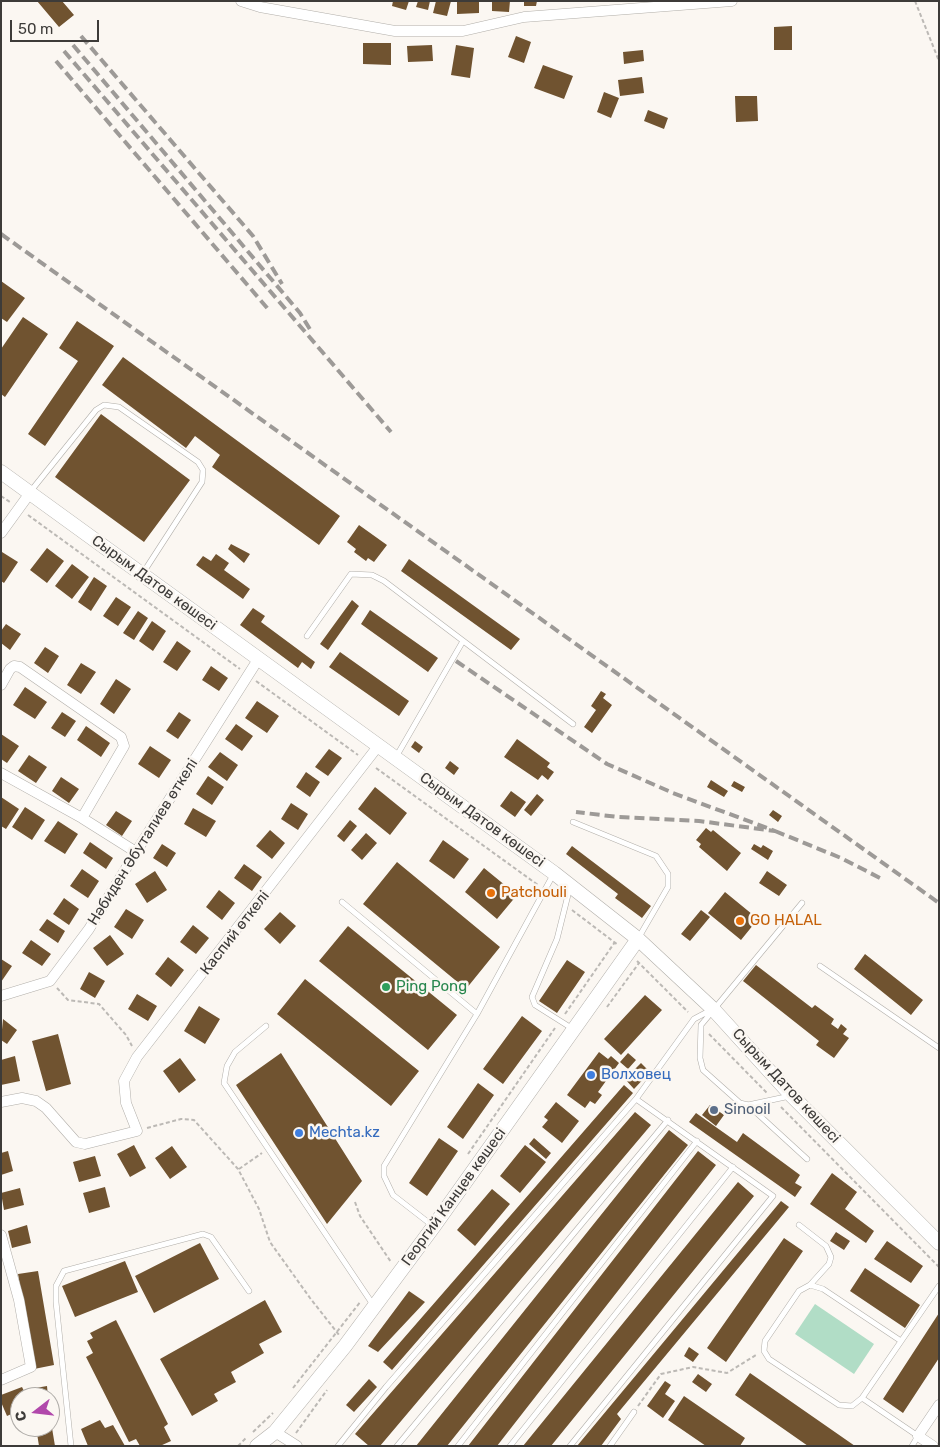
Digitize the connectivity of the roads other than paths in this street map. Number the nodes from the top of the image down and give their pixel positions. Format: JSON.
{"nodes":[{"id":1,"x":241,"y":1,"type":"edge"},
{"id":2,"x":732,"y":1,"type":"edge"},
{"id":3,"x":1,"y":472,"type":"edge"},
{"id":4,"x":30,"y":493,"type":"junction"},
{"id":5,"x":1,"y":533,"type":"edge"},
{"id":6,"x":142,"y":574,"type":"junction"},
{"id":7,"x":307,"y":636,"type":"dead end"},
{"id":8,"x":463,"y":641,"type":"junction"},
{"id":9,"x":259,"y":658,"type":"junction"},
{"id":10,"x":1,"y":685,"type":"edge"},
{"id":11,"x":573,"y":724,"type":"dead end"},
{"id":12,"x":379,"y":746,"type":"junction"},
{"id":13,"x":396,"y":758,"type":"junction"},
{"id":14,"x":1,"y":773,"type":"edge"},
{"id":15,"x":82,"y":818,"type":"junction"},
{"id":16,"x":573,"y":822,"type":"dead end"},
{"id":17,"x":136,"y":852,"type":"junction"},
{"id":18,"x":554,"y":873,"type":"junction"},
{"id":19,"x":570,"y":886,"type":"junction"},
{"id":20,"x":342,"y":902,"type":"dead end"},
{"id":21,"x":802,"y":903,"type":"dead end"},
{"id":22,"x":638,"y":939,"type":"junction"},
{"id":23,"x":820,"y":966,"type":"dead end"},
{"id":24,"x":1,"y":996,"type":"edge"},
{"id":25,"x":713,"y":1009,"type":"junction"},
{"id":26,"x":477,"y":1014,"type":"junction"},
{"id":27,"x":266,"y":1026,"type":"dead end"},
{"id":28,"x":574,"y":1030,"type":"junction"},
{"id":29,"x":939,"y":1048,"type":"edge"},
{"id":30,"x":792,"y":1096,"type":"junction"},
{"id":31,"x":636,"y":1099,"type":"junction"},
{"id":32,"x":1,"y":1102,"type":"edge"},
{"id":33,"x":748,"y":1104,"type":"junction"},
{"id":34,"x":668,"y":1120,"type":"junction"},
{"id":35,"x":697,"y":1140,"type":"junction"},
{"id":36,"x":807,"y":1159,"type":"dead end"},
{"id":37,"x":733,"y":1167,"type":"junction"},
{"id":38,"x":799,"y":1225,"type":"dead end"},
{"id":39,"x":434,"y":1226,"type":"junction"},
{"id":40,"x":1,"y":1235,"type":"edge"},
{"id":41,"x":939,"y":1243,"type":"edge"},
{"id":42,"x":810,"y":1286,"type":"junction"},
{"id":43,"x":939,"y":1286,"type":"edge"},
{"id":44,"x":249,"y":1291,"type":"dead end"},
{"id":45,"x":374,"y":1306,"type":"junction"},
{"id":46,"x":901,"y":1341,"type":"junction"},
{"id":47,"x":1,"y":1380,"type":"edge"},
{"id":48,"x":862,"y":1398,"type":"junction"},
{"id":49,"x":939,"y":1405,"type":"edge"},
{"id":50,"x":634,"y":1412,"type":"road end"},
{"id":51,"x":275,"y":1432,"type":"junction"},
{"id":52,"x":918,"y":1436,"type":"junction"},
{"id":53,"x":70,"y":1446,"type":"edge"},
{"id":54,"x":257,"y":1446,"type":"edge"},
{"id":55,"x":296,"y":1446,"type":"edge"},
{"id":56,"x":338,"y":1446,"type":"edge"},
{"id":57,"x":397,"y":1446,"type":"edge"},
{"id":58,"x":458,"y":1446,"type":"edge"},
{"id":59,"x":510,"y":1446,"type":"edge"},
{"id":60,"x":570,"y":1446,"type":"edge"},
{"id":61,"x":610,"y":1446,"type":"edge"},
{"id":62,"x":912,"y":1446,"type":"edge"},
{"id":63,"x":933,"y":1446,"type":"edge"}],
"edges":[{"from":1,"to":2,"type":"street"},
{"from":3,"to":4,"type":"main road","name":"Сырым Датов көшесі"},
{"from":4,"to":5,"type":"street"},
{"from":4,"to":6,"type":"main road","name":"Сырым Датов көшесі"},
{"from":4,"to":6,"type":"lane"},
{"from":6,"to":9,"type":"main road","name":"Сырым Датов көшесі"},
{"from":7,"to":8,"type":"lane"},
{"from":8,"to":11,"type":"lane"},
{"from":8,"to":13,"type":"lane"},
{"from":9,"to":12,"type":"main road","name":"Сырым Датов көшесі"},
{"from":9,"to":17,"type":"street","name":"Нәбиден Әбуталиев өткелі"},
{"from":10,"to":15,"type":"street"},
{"from":12,"to":13,"type":"main road","name":"Сырым Датов көшесі"},
{"from":12,"to":32,"type":"street","name":"Каспий өткелі"},
{"from":13,"to":18,"type":"main road","name":"Сырым Датов көшесі"},
{"from":14,"to":15,"type":"street"},
{"from":15,"to":17,"type":"street"},
{"from":16,"to":22,"type":"lane"},
{"from":17,"to":24,"type":"street","name":"Нәбиден Әбуталиев өткелі"},
{"from":18,"to":19,"type":"main road","name":"Сырым Датов көшесі"},
{"from":18,"to":26,"type":"lane"},
{"from":19,"to":22,"type":"main road","name":"Сырым Датов көшесі"},
{"from":19,"to":28,"type":"lane"},
{"from":20,"to":26,"type":"lane"},
{"from":21,"to":25,"type":"lane"},
{"from":22,"to":25,"type":"main road","name":"Сырым Датов көшесі"},
{"from":22,"to":28,"type":"main road","name":"Георгий Канцев көшесі"},
{"from":23,"to":29,"type":"lane"},
{"from":25,"to":30,"type":"main road","name":"Сырым Датов көшесі"},
{"from":25,"to":31,"type":"lane"},
{"from":25,"to":33,"type":"lane"},
{"from":26,"to":39,"type":"lane"},
{"from":27,"to":45,"type":"lane"},
{"from":28,"to":39,"type":"main road","name":"Георгий Канцев көшесі"},
{"from":30,"to":33,"type":"lane"},
{"from":30,"to":41,"type":"main road","name":"Сырым Датов көшесі"},
{"from":31,"to":34,"type":"lane"},
{"from":31,"to":56,"type":"lane"},
{"from":33,"to":36,"type":"lane"},
{"from":34,"to":35,"type":"lane"},
{"from":34,"to":57,"type":"lane"},
{"from":35,"to":37,"type":"lane"},
{"from":35,"to":58,"type":"lane"},
{"from":37,"to":59,"type":"lane"},
{"from":37,"to":60,"type":"lane"},
{"from":38,"to":42,"type":"lane"},
{"from":39,"to":45,"type":"main road","name":"Георгий Канцев көшесі"},
{"from":40,"to":47,"type":"street"},
{"from":42,"to":46,"type":"lane"},
{"from":42,"to":48,"type":"lane"},
{"from":43,"to":46,"type":"lane"},
{"from":44,"to":53,"type":"lane"},
{"from":45,"to":51,"type":"main road","name":"Георгий Канцев көшесі"},
{"from":46,"to":48,"type":"lane"},
{"from":48,"to":52,"type":"lane"},
{"from":49,"to":52,"type":"street"},
{"from":50,"to":61,"type":"lane"},
{"from":51,"to":54,"type":"main road","name":"Георгий Канцев көшесі"},
{"from":51,"to":55,"type":"street"},
{"from":52,"to":62,"type":"lane"},
{"from":52,"to":63,"type":"street"}]}
